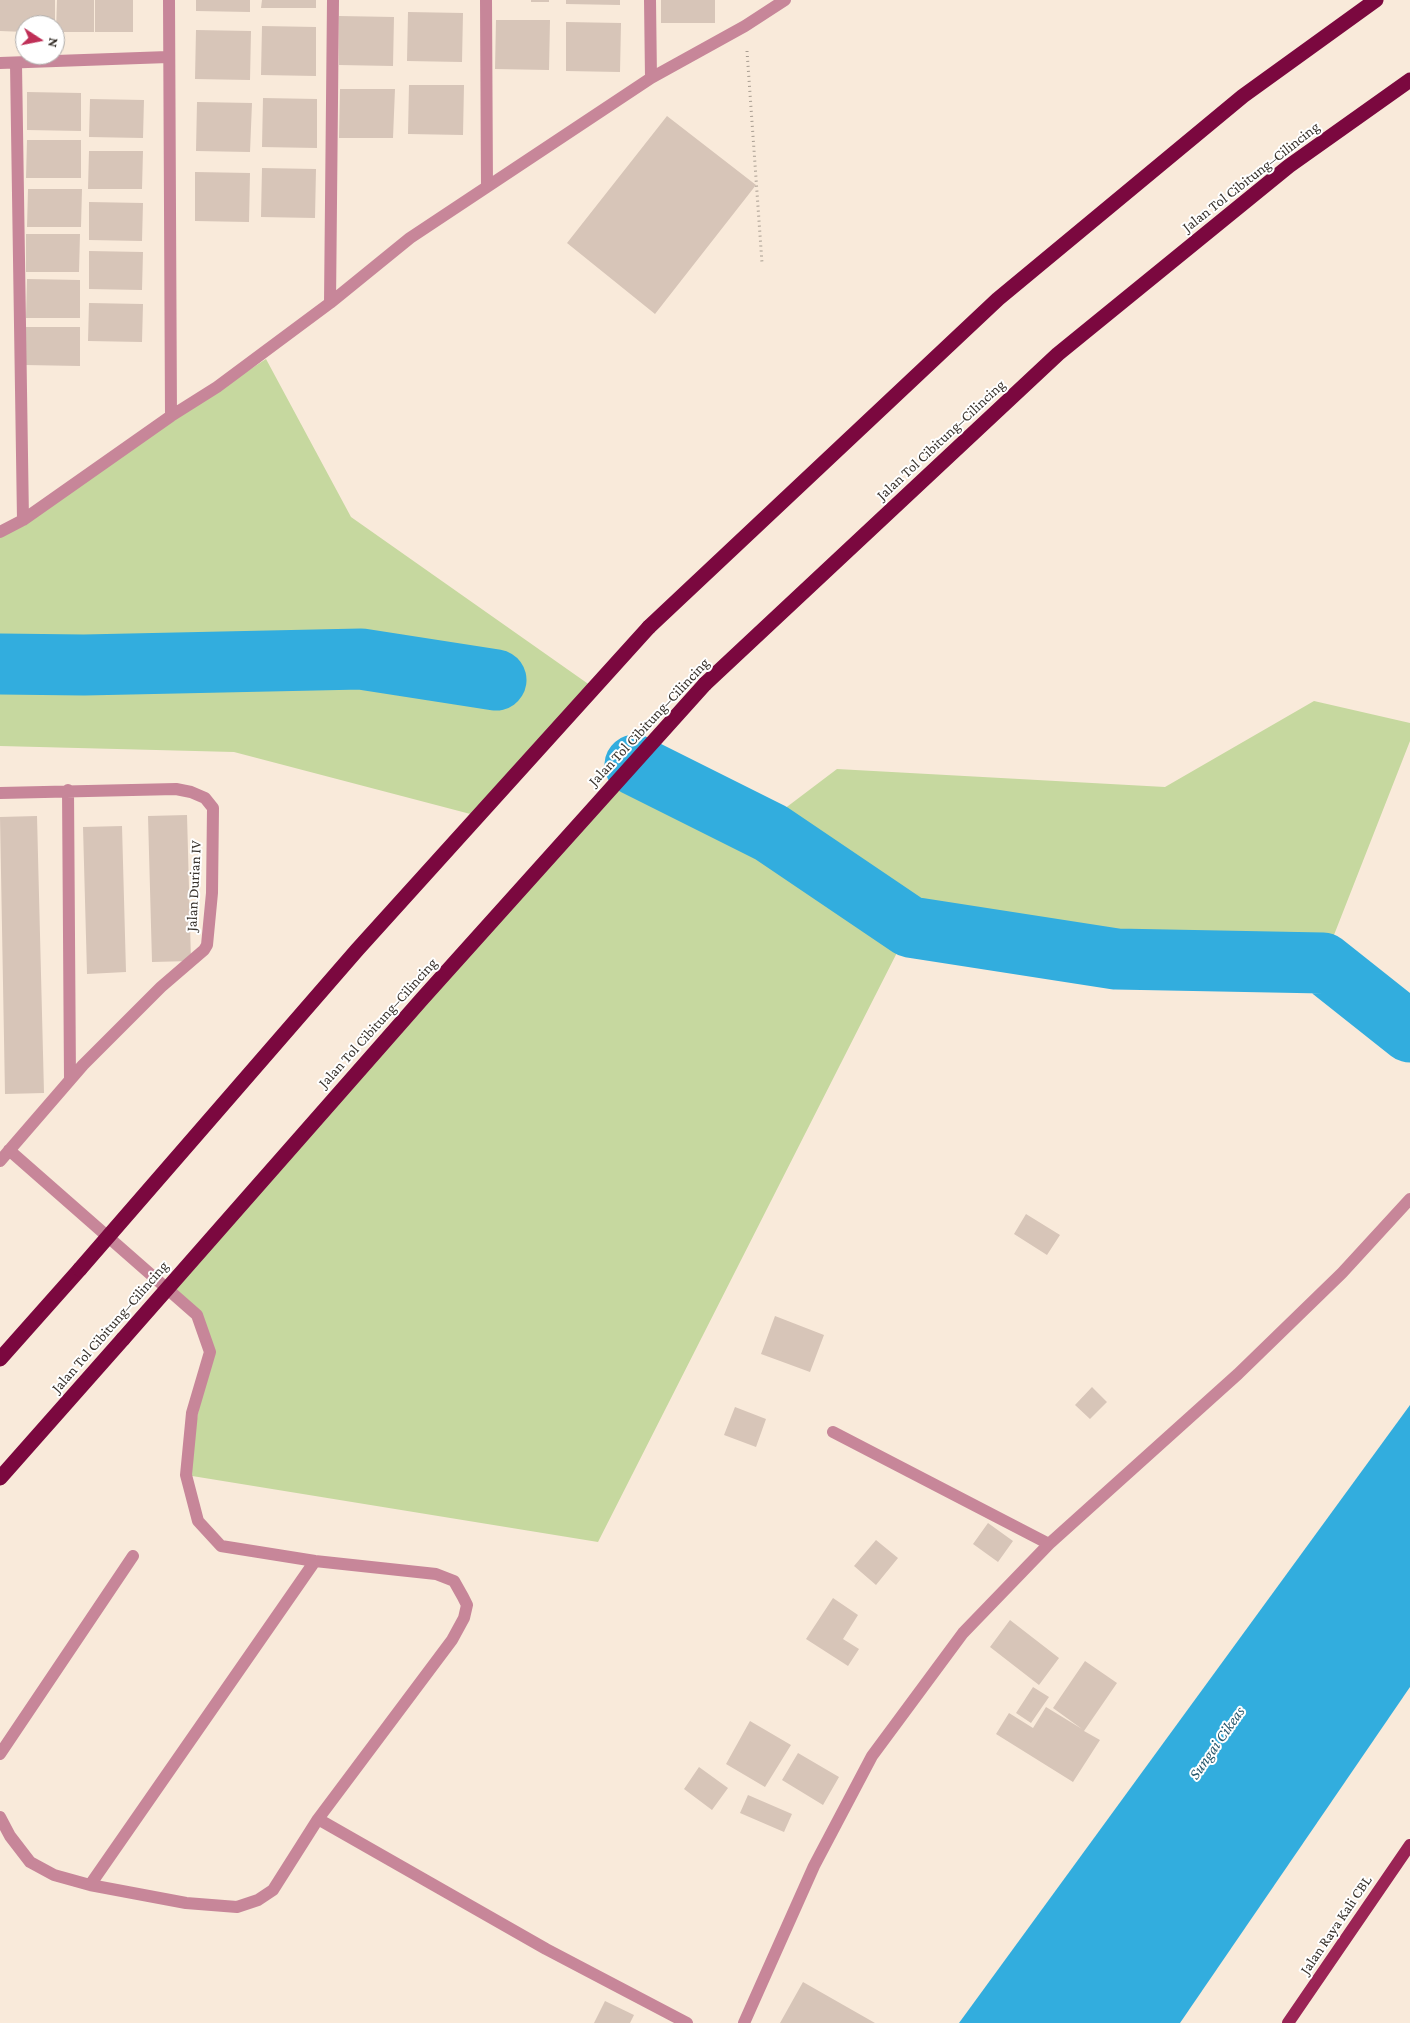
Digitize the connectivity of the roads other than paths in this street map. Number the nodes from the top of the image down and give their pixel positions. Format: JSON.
{"nodes":[{"id":1,"x":169,"y":0,"type":"edge"},
{"id":2,"x":333,"y":0,"type":"edge"},
{"id":3,"x":486,"y":0,"type":"edge"},
{"id":4,"x":650,"y":0,"type":"edge"},
{"id":5,"x":785,"y":0,"type":"edge"},
{"id":6,"x":1376,"y":0,"type":"edge"},
{"id":7,"x":168,"y":57,"type":"junction"},
{"id":8,"x":65,"y":62,"type":"edge"},
{"id":9,"x":0,"y":63,"type":"edge"},
{"id":10,"x":15,"y":64,"type":"edge"},
{"id":11,"x":16,"y":65,"type":"edge"},
{"id":12,"x":651,"y":78,"type":"junction"},
{"id":13,"x":1410,"y":80,"type":"edge"},
{"id":14,"x":487,"y":187,"type":"junction"},
{"id":15,"x":330,"y":303,"type":"junction"},
{"id":16,"x":171,"y":416,"type":"junction"},
{"id":17,"x":23,"y":520,"type":"junction"},
{"id":18,"x":0,"y":532,"type":"edge"},
{"id":19,"x":68,"y":790,"type":"junction"},
{"id":20,"x":0,"y":793,"type":"edge"},
{"id":21,"x":70,"y":1080,"type":"junction"},
{"id":22,"x":9,"y":1150,"type":"junction"},
{"id":23,"x":0,"y":1160,"type":"edge"},
{"id":24,"x":1410,"y":1200,"type":"edge"},
{"id":25,"x":0,"y":1359,"type":"edge"},
{"id":26,"x":833,"y":1432,"type":"dead end"},
{"id":27,"x":0,"y":1478,"type":"edge"},
{"id":28,"x":1049,"y":1544,"type":"junction"},
{"id":29,"x":133,"y":1556,"type":"dead end"},
{"id":30,"x":315,"y":1561,"type":"junction"},
{"id":31,"x":0,"y":1754,"type":"edge"},
{"id":32,"x":0,"y":1817,"type":"edge"},
{"id":33,"x":318,"y":1818,"type":"junction"},
{"id":34,"x":1410,"y":1845,"type":"edge"},
{"id":35,"x":90,"y":1885,"type":"junction"},
{"id":36,"x":687,"y":2023,"type":"edge"},
{"id":37,"x":744,"y":2023,"type":"edge"},
{"id":38,"x":1288,"y":2023,"type":"edge"}],
"edges":[{"from":1,"to":7,"type":"street"},
{"from":2,"to":15,"type":"street"},
{"from":3,"to":14,"type":"street"},
{"from":4,"to":12,"type":"street"},
{"from":5,"to":12,"type":"street"},
{"from":6,"to":25,"type":"highway","bridge":true},
{"from":7,"to":8,"type":"street"},
{"from":7,"to":16,"type":"street"},
{"from":9,"to":10,"type":"street"},
{"from":11,"to":17,"type":"street"},
{"from":12,"to":14,"type":"street"},
{"from":13,"to":27,"type":"highway","name":"Jalan Tol Cibitung–Cilincing","bridge":true},
{"from":14,"to":15,"type":"street"},
{"from":15,"to":16,"type":"street"},
{"from":16,"to":17,"type":"street"},
{"from":17,"to":18,"type":"street"},
{"from":19,"to":20,"type":"street","name":"Jalan Durian IV"},
{"from":19,"to":21,"type":"street"},
{"from":19,"to":21,"type":"street","name":"Jalan Durian IV"},
{"from":21,"to":22,"type":"street","name":"Jalan Durian IV"},
{"from":22,"to":23,"type":"street","name":"Jalan Durian IV"},
{"from":22,"to":30,"type":"street"},
{"from":24,"to":28,"type":"street"},
{"from":26,"to":28,"type":"street"},
{"from":28,"to":37,"type":"street"},
{"from":29,"to":31,"type":"street"},
{"from":30,"to":33,"type":"street"},
{"from":30,"to":35,"type":"street"},
{"from":32,"to":35,"type":"street"},
{"from":33,"to":35,"type":"street"},
{"from":33,"to":36,"type":"street"},
{"from":34,"to":38,"type":"main road","name":"Jalan Raya Kali CBL"}]}
